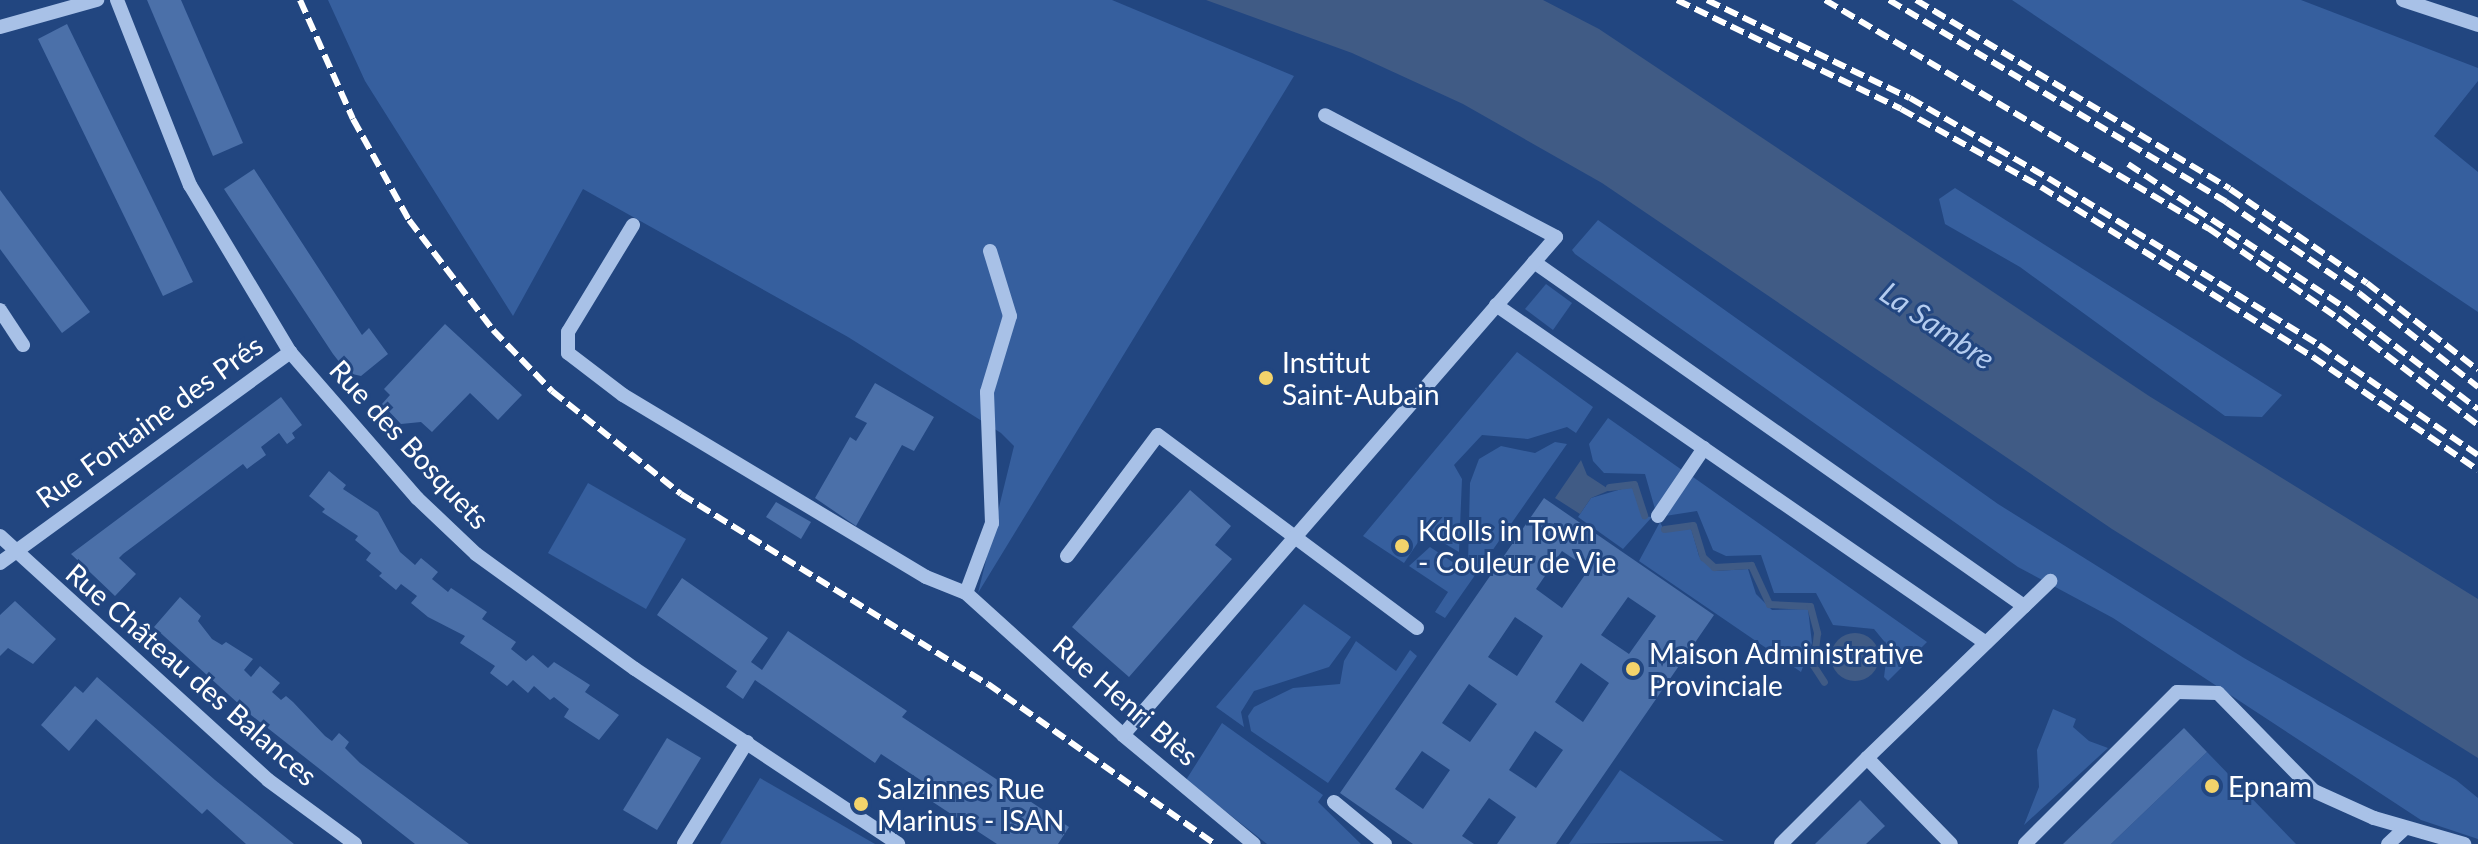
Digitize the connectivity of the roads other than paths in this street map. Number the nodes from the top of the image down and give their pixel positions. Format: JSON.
{"nodes":[{"id":1,"x":97,"y":0,"type":"edge"},
{"id":2,"x":117,"y":0,"type":"edge"},
{"id":3,"x":2403,"y":0,"type":"edge"},
{"id":4,"x":2478,"y":25,"type":"edge"},
{"id":5,"x":0,"y":27,"type":"edge"},
{"id":6,"x":1325,"y":115,"type":"dead end"},
{"id":7,"x":633,"y":225,"type":"dead end"},
{"id":8,"x":990,"y":251,"type":"dead end"},
{"id":9,"x":1534,"y":262,"type":"junction"},
{"id":10,"x":1496,"y":305,"type":"junction"},
{"id":11,"x":0,"y":310,"type":"edge"},
{"id":12,"x":23,"y":345,"type":"dead end"},
{"id":13,"x":290,"y":352,"type":"junction"},
{"id":14,"x":1704,"y":448,"type":"junction"},
{"id":15,"x":1658,"y":516,"type":"dead end"},
{"id":16,"x":0,"y":536,"type":"edge"},
{"id":17,"x":1294,"y":538,"type":"junction"},
{"id":18,"x":13,"y":551,"type":"junction"},
{"id":19,"x":1067,"y":556,"type":"dead end"},
{"id":20,"x":0,"y":563,"type":"edge"},
{"id":21,"x":2050,"y":581,"type":"dead end"},
{"id":22,"x":966,"y":593,"type":"junction"},
{"id":23,"x":2024,"y":606,"type":"junction"},
{"id":24,"x":1417,"y":628,"type":"dead end"},
{"id":25,"x":1986,"y":643,"type":"junction"},
{"id":26,"x":1123,"y":735,"type":"junction"},
{"id":27,"x":747,"y":742,"type":"junction"},
{"id":28,"x":1867,"y":758,"type":"junction"},
{"id":29,"x":1334,"y":802,"type":"dead end"},
{"id":30,"x":2405,"y":828,"type":"junction"},
{"id":31,"x":355,"y":844,"type":"edge"},
{"id":32,"x":684,"y":844,"type":"edge"},
{"id":33,"x":898,"y":844,"type":"edge"},
{"id":34,"x":1254,"y":844,"type":"edge"},
{"id":35,"x":1385,"y":844,"type":"edge"},
{"id":36,"x":1781,"y":844,"type":"edge"},
{"id":37,"x":1951,"y":844,"type":"edge"},
{"id":38,"x":2025,"y":844,"type":"edge"},
{"id":39,"x":2388,"y":844,"type":"edge"},
{"id":40,"x":2464,"y":844,"type":"edge"}],
"edges":[{"from":1,"to":5,"type":"street"},
{"from":2,"to":13,"type":"street","name":"Rue des Bosquets"},
{"from":3,"to":4,"type":"street"},
{"from":6,"to":9,"type":"street"},
{"from":7,"to":22,"type":"street"},
{"from":8,"to":22,"type":"street"},
{"from":9,"to":10,"type":"street"},
{"from":9,"to":23,"type":"street"},
{"from":10,"to":14,"type":"street"},
{"from":10,"to":17,"type":"street"},
{"from":11,"to":12,"type":"street"},
{"from":13,"to":18,"type":"street","name":"Rue Fontaine des Prés"},
{"from":13,"to":27,"type":"street","name":"Rue des Bosquets"},
{"from":14,"to":15,"type":"street"},
{"from":14,"to":25,"type":"street"},
{"from":16,"to":18,"type":"street","name":"Rue Château des Balances"},
{"from":17,"to":19,"type":"street"},
{"from":17,"to":24,"type":"street"},
{"from":17,"to":26,"type":"street"},
{"from":18,"to":20,"type":"street","name":"Rue Fontaine des Prés"},
{"from":18,"to":31,"type":"street","name":"Rue Château des Balances"},
{"from":21,"to":23,"type":"street"},
{"from":22,"to":26,"type":"street","name":"Rue Henri Blès"},
{"from":23,"to":25,"type":"street"},
{"from":25,"to":28,"type":"street"},
{"from":26,"to":34,"type":"street","name":"Rue Henri Blès"},
{"from":27,"to":32,"type":"street"},
{"from":27,"to":33,"type":"street","name":"Rue des Bosquets"},
{"from":28,"to":36,"type":"street"},
{"from":28,"to":37,"type":"street"},
{"from":29,"to":35,"type":"street"},
{"from":30,"to":38,"type":"street"},
{"from":30,"to":39,"type":"street"},
{"from":30,"to":40,"type":"street"}]}
